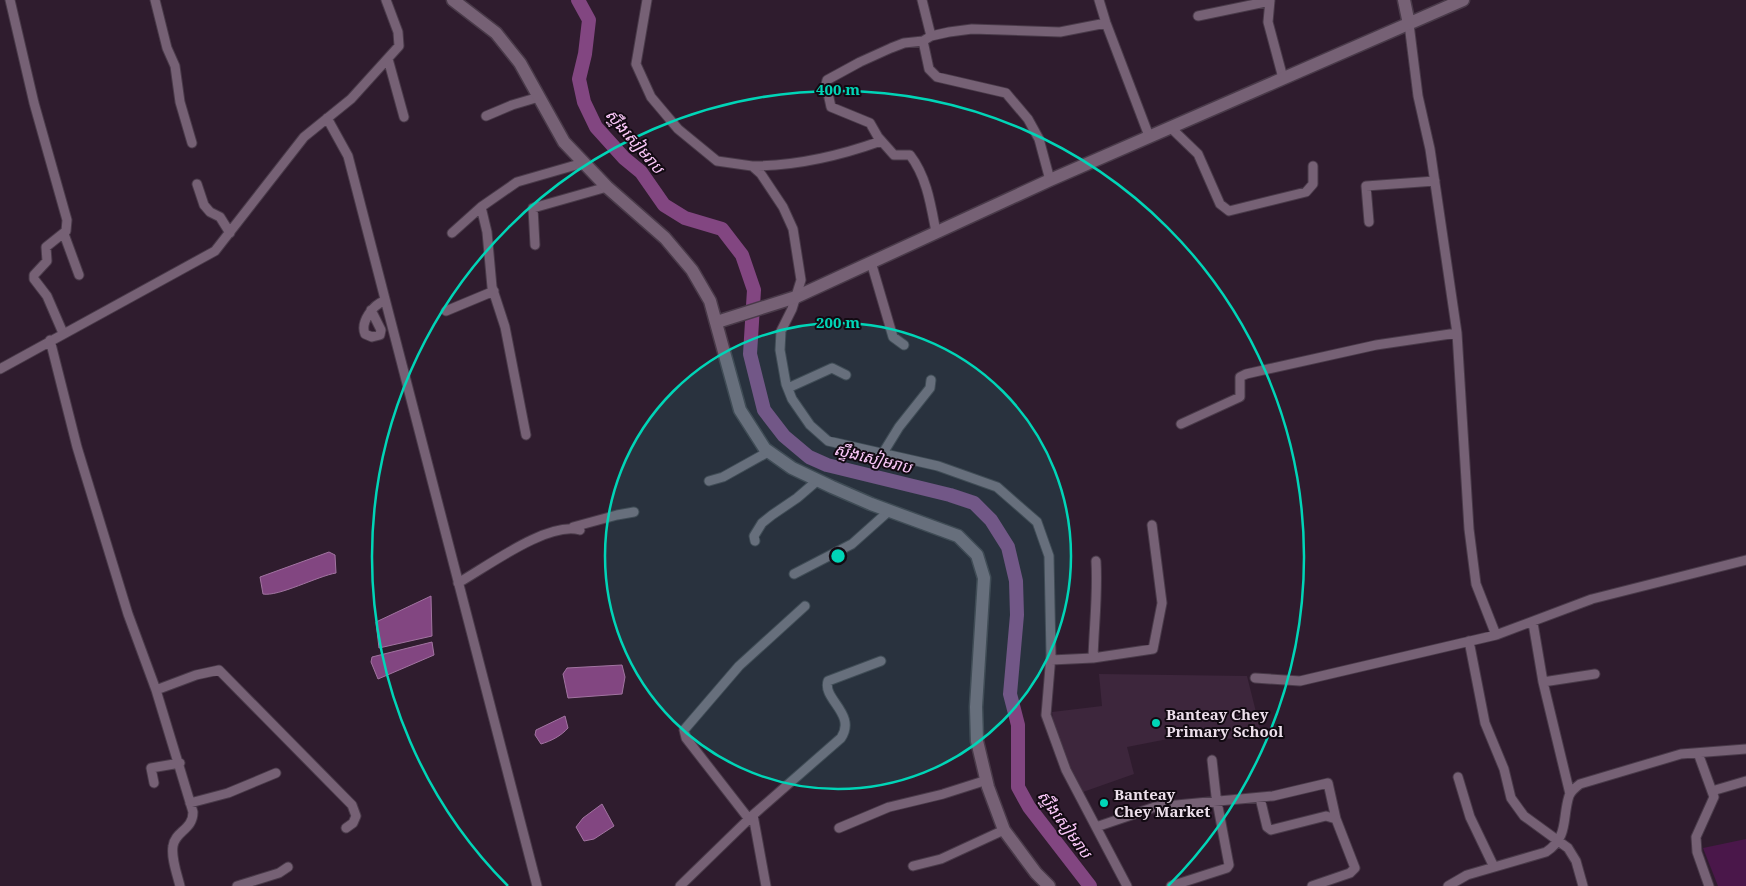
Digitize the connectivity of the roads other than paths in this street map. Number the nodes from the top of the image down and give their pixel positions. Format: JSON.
{"nodes":[{"id":1,"x":9,"y":0,"type":"edge"},
{"id":2,"x":155,"y":0,"type":"edge"},
{"id":3,"x":386,"y":0,"type":"edge"},
{"id":4,"x":453,"y":0,"type":"edge"},
{"id":5,"x":647,"y":0,"type":"edge"},
{"id":6,"x":922,"y":0,"type":"edge"},
{"id":7,"x":1099,"y":0,"type":"edge"},
{"id":8,"x":1404,"y":0,"type":"edge"},
{"id":9,"x":1463,"y":0,"type":"edge"},
{"id":10,"x":1270,"y":1,"type":"edge"},
{"id":11,"x":0,"y":3,"type":"edge"},
{"id":12,"x":1198,"y":16,"type":"dead end"},
{"id":13,"x":1106,"y":22,"type":"junction"},
{"id":14,"x":1411,"y":23,"type":"junction"},
{"id":15,"x":931,"y":36,"type":"junction"},
{"id":16,"x":923,"y":41,"type":"junction"},
{"id":17,"x":388,"y":59,"type":"junction"},
{"id":18,"x":1282,"y":78,"type":"junction"},
{"id":19,"x":539,"y":98,"type":"junction"},
{"id":20,"x":486,"y":116,"type":"dead end"},
{"id":21,"x":327,"y":118,"type":"junction"},
{"id":22,"x":404,"y":118,"type":"dead end"},
{"id":23,"x":1170,"y":127,"type":"junction"},
{"id":24,"x":1149,"y":136,"type":"junction"},
{"id":25,"x":881,"y":141,"type":"junction"},
{"id":26,"x":192,"y":143,"type":"dead end"},
{"id":27,"x":583,"y":163,"type":"junction"},
{"id":28,"x":752,"y":166,"type":"junction"},
{"id":29,"x":1313,"y":166,"type":"dead end"},
{"id":30,"x":1050,"y":180,"type":"junction"},
{"id":31,"x":1435,"y":181,"type":"junction"},
{"id":32,"x":197,"y":184,"type":"dead end"},
{"id":33,"x":607,"y":187,"type":"junction"},
{"id":34,"x":481,"y":207,"type":"junction"},
{"id":35,"x":1369,"y":222,"type":"dead end"},
{"id":36,"x":936,"y":232,"type":"junction"},
{"id":37,"x":230,"y":233,"type":"junction"},
{"id":38,"x":452,"y":233,"type":"dead end"},
{"id":39,"x":64,"y":234,"type":"junction"},
{"id":40,"x":534,"y":245,"type":"dead end"},
{"id":41,"x":871,"y":262,"type":"junction"},
{"id":42,"x":79,"y":275,"type":"dead end"},
{"id":43,"x":494,"y":291,"type":"junction"},
{"id":44,"x":792,"y":299,"type":"junction"},
{"id":45,"x":384,"y":301,"type":"junction"},
{"id":46,"x":371,"y":310,"type":"dead end"},
{"id":47,"x":446,"y":311,"type":"dead end"},
{"id":48,"x":717,"y":322,"type":"junction"},
{"id":49,"x":63,"y":333,"type":"junction"},
{"id":50,"x":1457,"y":333,"type":"junction"},
{"id":51,"x":50,"y":340,"type":"junction"},
{"id":52,"x":904,"y":345,"type":"dead end"},
{"id":53,"x":0,"y":369,"type":"edge"},
{"id":54,"x":846,"y":375,"type":"dead end"},
{"id":55,"x":931,"y":380,"type":"dead end"},
{"id":56,"x":788,"y":388,"type":"junction"},
{"id":57,"x":1181,"y":424,"type":"dead end"},
{"id":58,"x":526,"y":435,"type":"dead end"},
{"id":59,"x":768,"y":452,"type":"junction"},
{"id":60,"x":883,"y":453,"type":"junction"},
{"id":61,"x":818,"y":480,"type":"junction"},
{"id":62,"x":709,"y":481,"type":"dead end"},
{"id":63,"x":889,"y":511,"type":"junction"},
{"id":64,"x":634,"y":512,"type":"dead end"},
{"id":65,"x":1152,"y":525,"type":"dead end"},
{"id":66,"x":755,"y":540,"type":"dead end"},
{"id":67,"x":1746,"y":560,"type":"edge"},
{"id":68,"x":1096,"y":561,"type":"dead end"},
{"id":69,"x":794,"y":574,"type":"dead end"},
{"id":70,"x":458,"y":583,"type":"junction"},
{"id":71,"x":805,"y":606,"type":"dead end"},
{"id":72,"x":1533,"y":623,"type":"junction"},
{"id":73,"x":1489,"y":635,"type":"junction"},
{"id":74,"x":1469,"y":641,"type":"junction"},
{"id":75,"x":1093,"y":658,"type":"junction"},
{"id":76,"x":1051,"y":660,"type":"junction"},
{"id":77,"x":881,"y":661,"type":"dead end"},
{"id":78,"x":1595,"y":674,"type":"dead end"},
{"id":79,"x":1255,"y":678,"type":"dead end"},
{"id":80,"x":1543,"y":682,"type":"junction"},
{"id":81,"x":156,"y":690,"type":"junction"},
{"id":82,"x":1746,"y":749,"type":"edge"},
{"id":83,"x":1698,"y":753,"type":"junction"},
{"id":84,"x":1212,"y":760,"type":"dead end"},
{"id":85,"x":180,"y":762,"type":"junction"},
{"id":86,"x":276,"y":774,"type":"dead end"},
{"id":87,"x":1458,"y":778,"type":"dead end"},
{"id":88,"x":987,"y":780,"type":"junction"},
{"id":89,"x":1746,"y":781,"type":"edge"},
{"id":90,"x":154,"y":783,"type":"dead end"},
{"id":91,"x":1712,"y":791,"type":"junction"},
{"id":92,"x":1570,"y":794,"type":"junction"},
{"id":93,"x":1260,"y":798,"type":"junction"},
{"id":94,"x":1217,"y":802,"type":"junction"},
{"id":95,"x":190,"y":803,"type":"junction"},
{"id":96,"x":751,"y":817,"type":"junction"},
{"id":97,"x":1336,"y":819,"type":"junction"},
{"id":98,"x":1096,"y":827,"type":"junction"},
{"id":99,"x":346,"y":828,"type":"dead end"},
{"id":100,"x":839,"y":828,"type":"dead end"},
{"id":101,"x":1004,"y":830,"type":"junction"},
{"id":102,"x":1559,"y":838,"type":"junction"},
{"id":103,"x":913,"y":866,"type":"dead end"},
{"id":104,"x":1494,"y":866,"type":"junction"},
{"id":105,"x":288,"y":867,"type":"dead end"},
{"id":106,"x":180,"y":886,"type":"edge"},
{"id":107,"x":238,"y":886,"type":"edge"},
{"id":108,"x":537,"y":886,"type":"edge"},
{"id":109,"x":680,"y":886,"type":"edge"},
{"id":110,"x":766,"y":886,"type":"edge"},
{"id":111,"x":1049,"y":886,"type":"edge"},
{"id":112,"x":1127,"y":886,"type":"edge"},
{"id":113,"x":1171,"y":886,"type":"edge"},
{"id":114,"x":1312,"y":886,"type":"edge"},
{"id":115,"x":1448,"y":886,"type":"edge"},
{"id":116,"x":1583,"y":886,"type":"edge"},
{"id":117,"x":1710,"y":886,"type":"edge"}],
"edges":[{"from":1,"to":11,"type":"street"},
{"from":1,"to":39,"type":"street"},
{"from":2,"to":26,"type":"street"},
{"from":3,"to":17,"type":"street"},
{"from":4,"to":19,"type":"street"},
{"from":5,"to":28,"type":"street"},
{"from":6,"to":15,"type":"street"},
{"from":7,"to":13,"type":"street"},
{"from":8,"to":14,"type":"street"},
{"from":9,"to":14,"type":"street"},
{"from":10,"to":12,"type":"street"},
{"from":10,"to":18,"type":"street"},
{"from":13,"to":15,"type":"street"},
{"from":13,"to":24,"type":"street"},
{"from":14,"to":18,"type":"street"},
{"from":14,"to":31,"type":"street"},
{"from":15,"to":16,"type":"street"},
{"from":16,"to":25,"type":"street"},
{"from":16,"to":30,"type":"street"},
{"from":17,"to":21,"type":"street"},
{"from":17,"to":22,"type":"street"},
{"from":18,"to":23,"type":"street"},
{"from":19,"to":20,"type":"street"},
{"from":19,"to":27,"type":"street"},
{"from":21,"to":37,"type":"street"},
{"from":21,"to":45,"type":"street"},
{"from":23,"to":24,"type":"street"},
{"from":23,"to":29,"type":"street"},
{"from":24,"to":30,"type":"street"},
{"from":25,"to":28,"type":"street"},
{"from":25,"to":36,"type":"street"},
{"from":27,"to":33,"type":"street"},
{"from":27,"to":34,"type":"street"},
{"from":28,"to":44,"type":"street"},
{"from":30,"to":36,"type":"street"},
{"from":31,"to":35,"type":"street"},
{"from":31,"to":50,"type":"street"},
{"from":32,"to":37,"type":"street"},
{"from":33,"to":40,"type":"street"},
{"from":33,"to":48,"type":"street"},
{"from":34,"to":38,"type":"street"},
{"from":34,"to":43,"type":"street"},
{"from":36,"to":41,"type":"street"},
{"from":37,"to":49,"type":"street"},
{"from":39,"to":42,"type":"street"},
{"from":39,"to":49,"type":"street"},
{"from":41,"to":44,"type":"street"},
{"from":41,"to":52,"type":"street"},
{"from":43,"to":47,"type":"street"},
{"from":43,"to":58,"type":"street"},
{"from":44,"to":48,"type":"street"},
{"from":44,"to":56,"type":"street"},
{"from":45,"to":46,"type":"street"},
{"from":45,"to":70,"type":"street"},
{"from":48,"to":59,"type":"street"},
{"from":49,"to":51,"type":"street"},
{"from":50,"to":57,"type":"street"},
{"from":50,"to":73,"type":"street"},
{"from":51,"to":53,"type":"street"},
{"from":51,"to":81,"type":"street"},
{"from":54,"to":56,"type":"street"},
{"from":55,"to":60,"type":"street"},
{"from":56,"to":60,"type":"street"},
{"from":59,"to":61,"type":"street"},
{"from":59,"to":62,"type":"street"},
{"from":60,"to":76,"type":"street"},
{"from":61,"to":63,"type":"street"},
{"from":61,"to":66,"type":"street"},
{"from":63,"to":69,"type":"street"},
{"from":63,"to":88,"type":"street"},
{"from":64,"to":70,"type":"street"},
{"from":65,"to":75,"type":"street"},
{"from":67,"to":72,"type":"street"},
{"from":68,"to":75,"type":"street"},
{"from":70,"to":108,"type":"street"},
{"from":71,"to":96,"type":"street"},
{"from":72,"to":73,"type":"street"},
{"from":72,"to":80,"type":"street"},
{"from":73,"to":74,"type":"street"},
{"from":74,"to":79,"type":"street"},
{"from":74,"to":102,"type":"street"},
{"from":75,"to":76,"type":"street"},
{"from":76,"to":98,"type":"street"},
{"from":77,"to":96,"type":"street"},
{"from":78,"to":80,"type":"street"},
{"from":80,"to":92,"type":"street"},
{"from":81,"to":85,"type":"street"},
{"from":81,"to":99,"type":"street"},
{"from":82,"to":83,"type":"street"},
{"from":83,"to":91,"type":"street"},
{"from":83,"to":92,"type":"street"},
{"from":84,"to":94,"type":"street"},
{"from":85,"to":90,"type":"street"},
{"from":85,"to":95,"type":"street"},
{"from":86,"to":95,"type":"street"},
{"from":87,"to":104,"type":"street"},
{"from":88,"to":100,"type":"street"},
{"from":88,"to":101,"type":"street"},
{"from":89,"to":91,"type":"street"},
{"from":91,"to":117,"type":"street"},
{"from":92,"to":102,"type":"street"},
{"from":93,"to":94,"type":"street"},
{"from":93,"to":97,"type":"street"},
{"from":93,"to":97,"type":"street"},
{"from":94,"to":98,"type":"street"},
{"from":94,"to":113,"type":"street"},
{"from":95,"to":106,"type":"street"},
{"from":96,"to":109,"type":"street"},
{"from":96,"to":110,"type":"street"},
{"from":97,"to":114,"type":"street"},
{"from":98,"to":112,"type":"street"},
{"from":101,"to":103,"type":"street"},
{"from":101,"to":111,"type":"street"},
{"from":102,"to":104,"type":"street"},
{"from":102,"to":116,"type":"street"},
{"from":104,"to":115,"type":"street"},
{"from":105,"to":107,"type":"street"}]}
